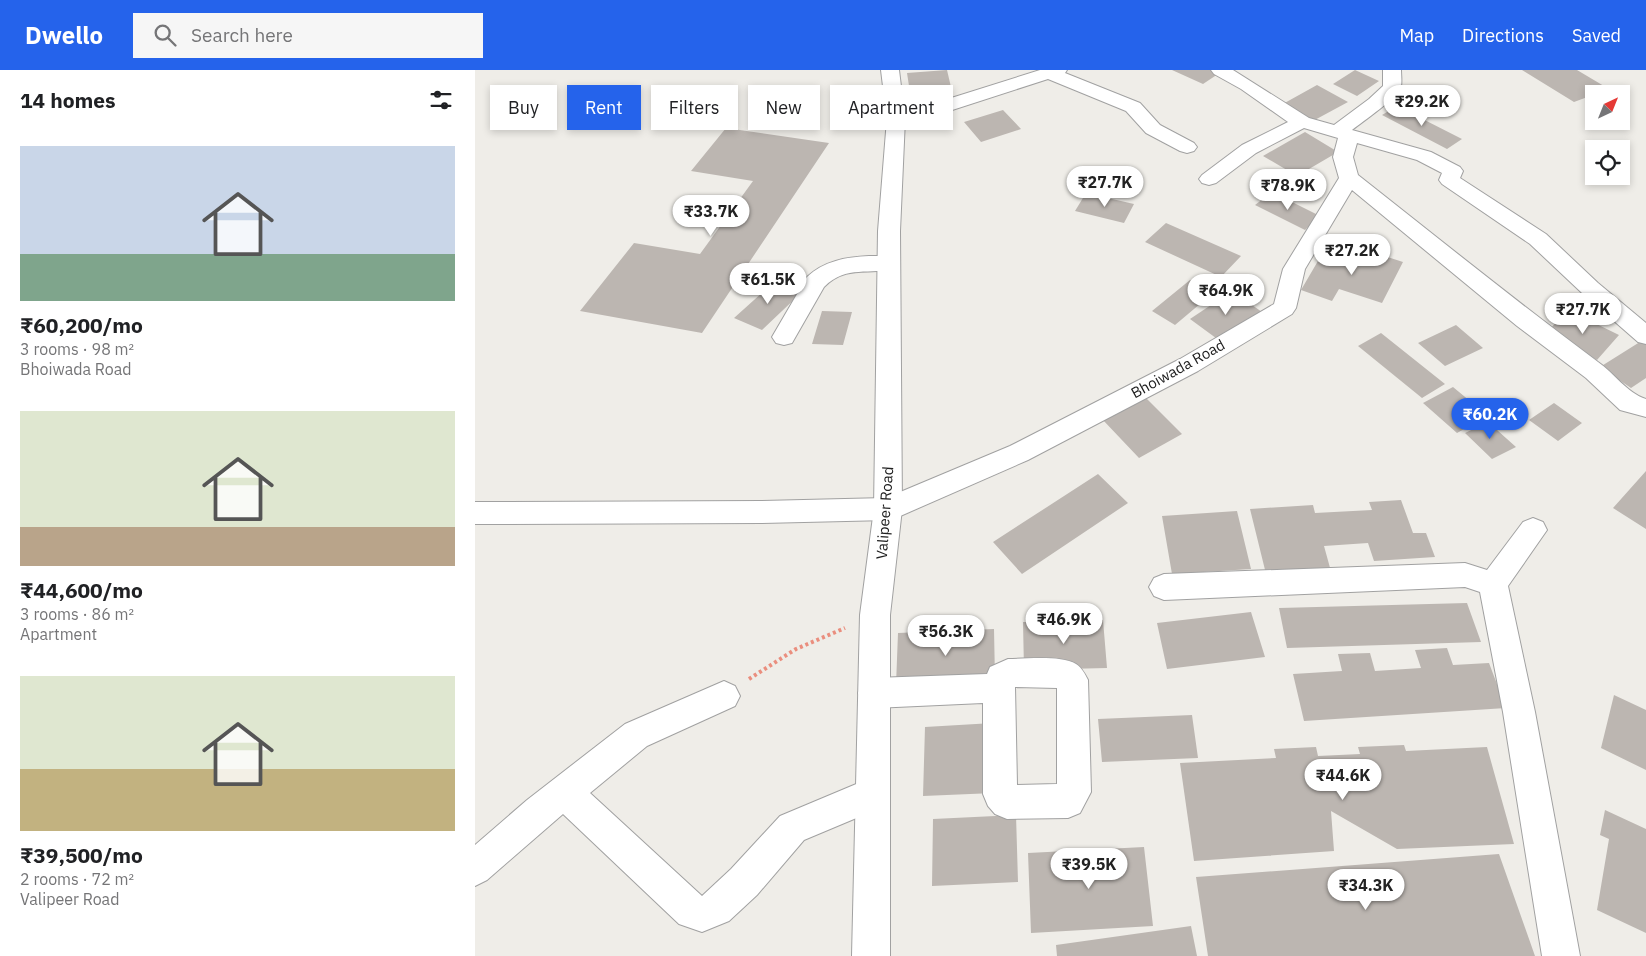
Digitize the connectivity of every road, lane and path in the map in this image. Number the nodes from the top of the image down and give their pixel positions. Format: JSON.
{"nodes":[{"id":1,"x":891,"y":70,"type":"edge"},
{"id":2,"x":1220,"y":70,"type":"edge"},
{"id":3,"x":1393,"y":70,"type":"edge"},
{"id":4,"x":1054,"y":71,"type":"edge"},
{"id":5,"x":893,"y":85,"type":"edge"},
{"id":6,"x":953,"y":104,"type":"edge"},
{"id":7,"x":1302,"y":122,"type":"junction"},
{"id":8,"x":895,"y":130,"type":"edge"},
{"id":9,"x":1344,"y":133,"type":"junction"},
{"id":10,"x":1187,"y":147,"type":"dead end"},
{"id":11,"x":1349,"y":178,"type":"junction"},
{"id":12,"x":1209,"y":180,"type":"dead end"},
{"id":13,"x":889,"y":262,"type":"junction"},
{"id":14,"x":1646,"y":336,"type":"edge"},
{"id":15,"x":784,"y":337,"type":"dead end"},
{"id":16,"x":1646,"y":408,"type":"edge"},
{"id":17,"x":888,"y":508,"type":"junction"},
{"id":18,"x":475,"y":514,"type":"edge"},
{"id":19,"x":1533,"y":530,"type":"dead end"},
{"id":20,"x":1493,"y":584,"type":"junction"},
{"id":21,"x":1164,"y":587,"type":"dead end"},
{"id":22,"x":875,"y":615,"type":"junction"},
{"id":23,"x":999,"y":688,"type":"dead end"},
{"id":24,"x":874,"y":693,"type":"junction"},
{"id":25,"x":723,"y":696,"type":"joint"},
{"id":26,"x":564,"y":792,"type":"junction"},
{"id":27,"x":873,"y":794,"type":"junction"},
{"id":28,"x":475,"y":868,"type":"edge"},
{"id":29,"x":871,"y":956,"type":"edge"},
{"id":30,"x":1561,"y":956,"type":"edge"}],
"edges":[{"from":1,"to":5,"type":"street","name":"Valipeer Road"},
{"from":2,"to":7,"type":"street"},
{"from":3,"to":9,"type":"street"},
{"from":4,"to":6,"type":"street"},
{"from":4,"to":10,"type":"street"},
{"from":7,"to":9,"type":"street"},
{"from":7,"to":12,"type":"street"},
{"from":8,"to":13,"type":"street","name":"Valipeer Road"},
{"from":9,"to":11,"type":"street"},
{"from":9,"to":14,"type":"street"},
{"from":11,"to":16,"type":"street"},
{"from":11,"to":17,"type":"street","name":"Bhoiwada Road"},
{"from":13,"to":15,"type":"street"},
{"from":13,"to":17,"type":"street","name":"Valipeer Road"},
{"from":17,"to":18,"type":"street"},
{"from":17,"to":22,"type":"street","name":"Valipeer Road"},
{"from":19,"to":20,"type":"street"},
{"from":20,"to":21,"type":"street"},
{"from":20,"to":30,"type":"street"},
{"from":22,"to":24,"type":"street","name":"Valipeer Road"},
{"from":22,"to":25,"type":"path"},
{"from":23,"to":24,"type":"street"},
{"from":24,"to":27,"type":"street","name":"Valipeer Road"},
{"from":25,"to":26,"type":"street"},
{"from":26,"to":27,"type":"street"},
{"from":26,"to":28,"type":"street"},
{"from":27,"to":29,"type":"street","name":"Valipeer Road"}]}
